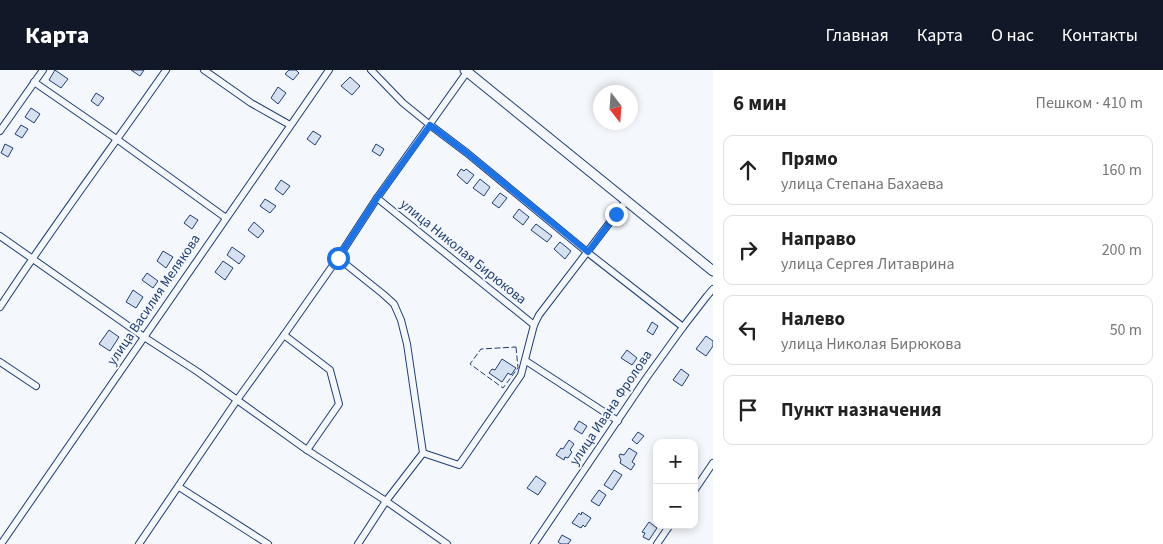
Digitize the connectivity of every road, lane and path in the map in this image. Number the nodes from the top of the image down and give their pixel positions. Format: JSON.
{"nodes":[{"id":1,"x":43,"y":70,"type":"edge"},
{"id":2,"x":166,"y":70,"type":"edge"},
{"id":3,"x":204,"y":70,"type":"edge"},
{"id":4,"x":329,"y":70,"type":"edge"},
{"id":5,"x":371,"y":70,"type":"edge"},
{"id":6,"x":466,"y":71,"type":"edge"},
{"id":7,"x":34,"y":82,"type":"junction"},
{"id":8,"x":430,"y":125,"type":"junction"},
{"id":9,"x":290,"y":126,"type":"junction"},
{"id":10,"x":0,"y":131,"type":"edge"},
{"id":11,"x":118,"y":140,"type":"junction"},
{"id":12,"x":377,"y":198,"type":"junction"},
{"id":13,"x":627,"y":200,"type":"junction"},
{"id":14,"x":226,"y":218,"type":"junction"},
{"id":15,"x":0,"y":236,"type":"edge"},
{"id":16,"x":588,"y":252,"type":"junction"},
{"id":17,"x":32,"y":258,"type":"junction"},
{"id":18,"x":338,"y":258,"type":"junction"},
{"id":19,"x":713,"y":271,"type":"edge"},
{"id":20,"x":713,"y":289,"type":"edge"},
{"id":21,"x":0,"y":307,"type":"edge"},
{"id":22,"x":534,"y":325,"type":"junction"},
{"id":23,"x":683,"y":327,"type":"junction"},
{"id":24,"x":284,"y":335,"type":"junction"},
{"id":25,"x":144,"y":337,"type":"junction"},
{"id":26,"x":526,"y":361,"type":"junction"},
{"id":27,"x":0,"y":362,"type":"edge"},
{"id":28,"x":36,"y":386,"type":"dead end"},
{"id":29,"x":237,"y":400,"type":"junction"},
{"id":30,"x":618,"y":420,"type":"junction"},
{"id":31,"x":307,"y":450,"type":"junction"},
{"id":32,"x":423,"y":453,"type":"junction"},
{"id":33,"x":713,"y":464,"type":"edge"},
{"id":34,"x":698,"y":485,"type":"edge"},
{"id":35,"x":179,"y":486,"type":"junction"},
{"id":36,"x":386,"y":501,"type":"junction"},
{"id":37,"x":667,"y":529,"type":"edge"},
{"id":38,"x":1,"y":544,"type":"edge"},
{"id":39,"x":139,"y":544,"type":"edge"},
{"id":40,"x":268,"y":544,"type":"edge"},
{"id":41,"x":358,"y":544,"type":"edge"},
{"id":42,"x":447,"y":544,"type":"edge"},
{"id":43,"x":534,"y":544,"type":"edge"},
{"id":44,"x":657,"y":544,"type":"edge"}],
"edges":[{"from":1,"to":7,"type":"street"},
{"from":2,"to":11,"type":"street"},
{"from":3,"to":9,"type":"street"},
{"from":4,"to":9,"type":"street","name":"улица Василия Мелякова"},
{"from":5,"to":8,"type":"street"},
{"from":6,"to":8,"type":"street"},
{"from":6,"to":13,"type":"main road"},
{"from":7,"to":10,"type":"street"},
{"from":7,"to":11,"type":"street"},
{"from":8,"to":12,"type":"street"},
{"from":8,"to":16,"type":"street"},
{"from":9,"to":14,"type":"street","name":"улица Василия Мелякова"},
{"from":11,"to":14,"type":"street"},
{"from":11,"to":17,"type":"street"},
{"from":12,"to":18,"type":"street"},
{"from":12,"to":22,"type":"street","name":"улица Николая Бирюкова"},
{"from":13,"to":16,"type":"street","name":"улица Николая Бирюкова"},
{"from":13,"to":19,"type":"main road"},
{"from":14,"to":25,"type":"street","name":"улица Василия Мелякова"},
{"from":15,"to":17,"type":"street"},
{"from":16,"to":22,"type":"street","name":"улица Николая Бирюкова"},
{"from":16,"to":23,"type":"street"},
{"from":17,"to":21,"type":"street"},
{"from":17,"to":25,"type":"street"},
{"from":18,"to":24,"type":"street"},
{"from":18,"to":32,"type":"street"},
{"from":20,"to":23,"type":"street","name":"улица Ивана Фролова"},
{"from":22,"to":26,"type":"street","name":"улица Николая Бирюкова"},
{"from":23,"to":30,"type":"street","name":"улица Ивана Фролова"},
{"from":24,"to":29,"type":"street"},
{"from":24,"to":31,"type":"street"},
{"from":25,"to":29,"type":"street"},
{"from":25,"to":38,"type":"street","name":"улица Василия Мелякова"},
{"from":26,"to":30,"type":"street"},
{"from":26,"to":32,"type":"street","name":"улица Николая Бирюкова"},
{"from":27,"to":28,"type":"street"},
{"from":29,"to":31,"type":"street"},
{"from":29,"to":35,"type":"street"},
{"from":30,"to":43,"type":"street","name":"улица Ивана Фролова"},
{"from":31,"to":36,"type":"street"},
{"from":32,"to":36,"type":"street"},
{"from":33,"to":34,"type":"street"},
{"from":35,"to":39,"type":"street"},
{"from":35,"to":40,"type":"street"},
{"from":36,"to":41,"type":"street"},
{"from":36,"to":42,"type":"street"},
{"from":37,"to":44,"type":"street"}]}
